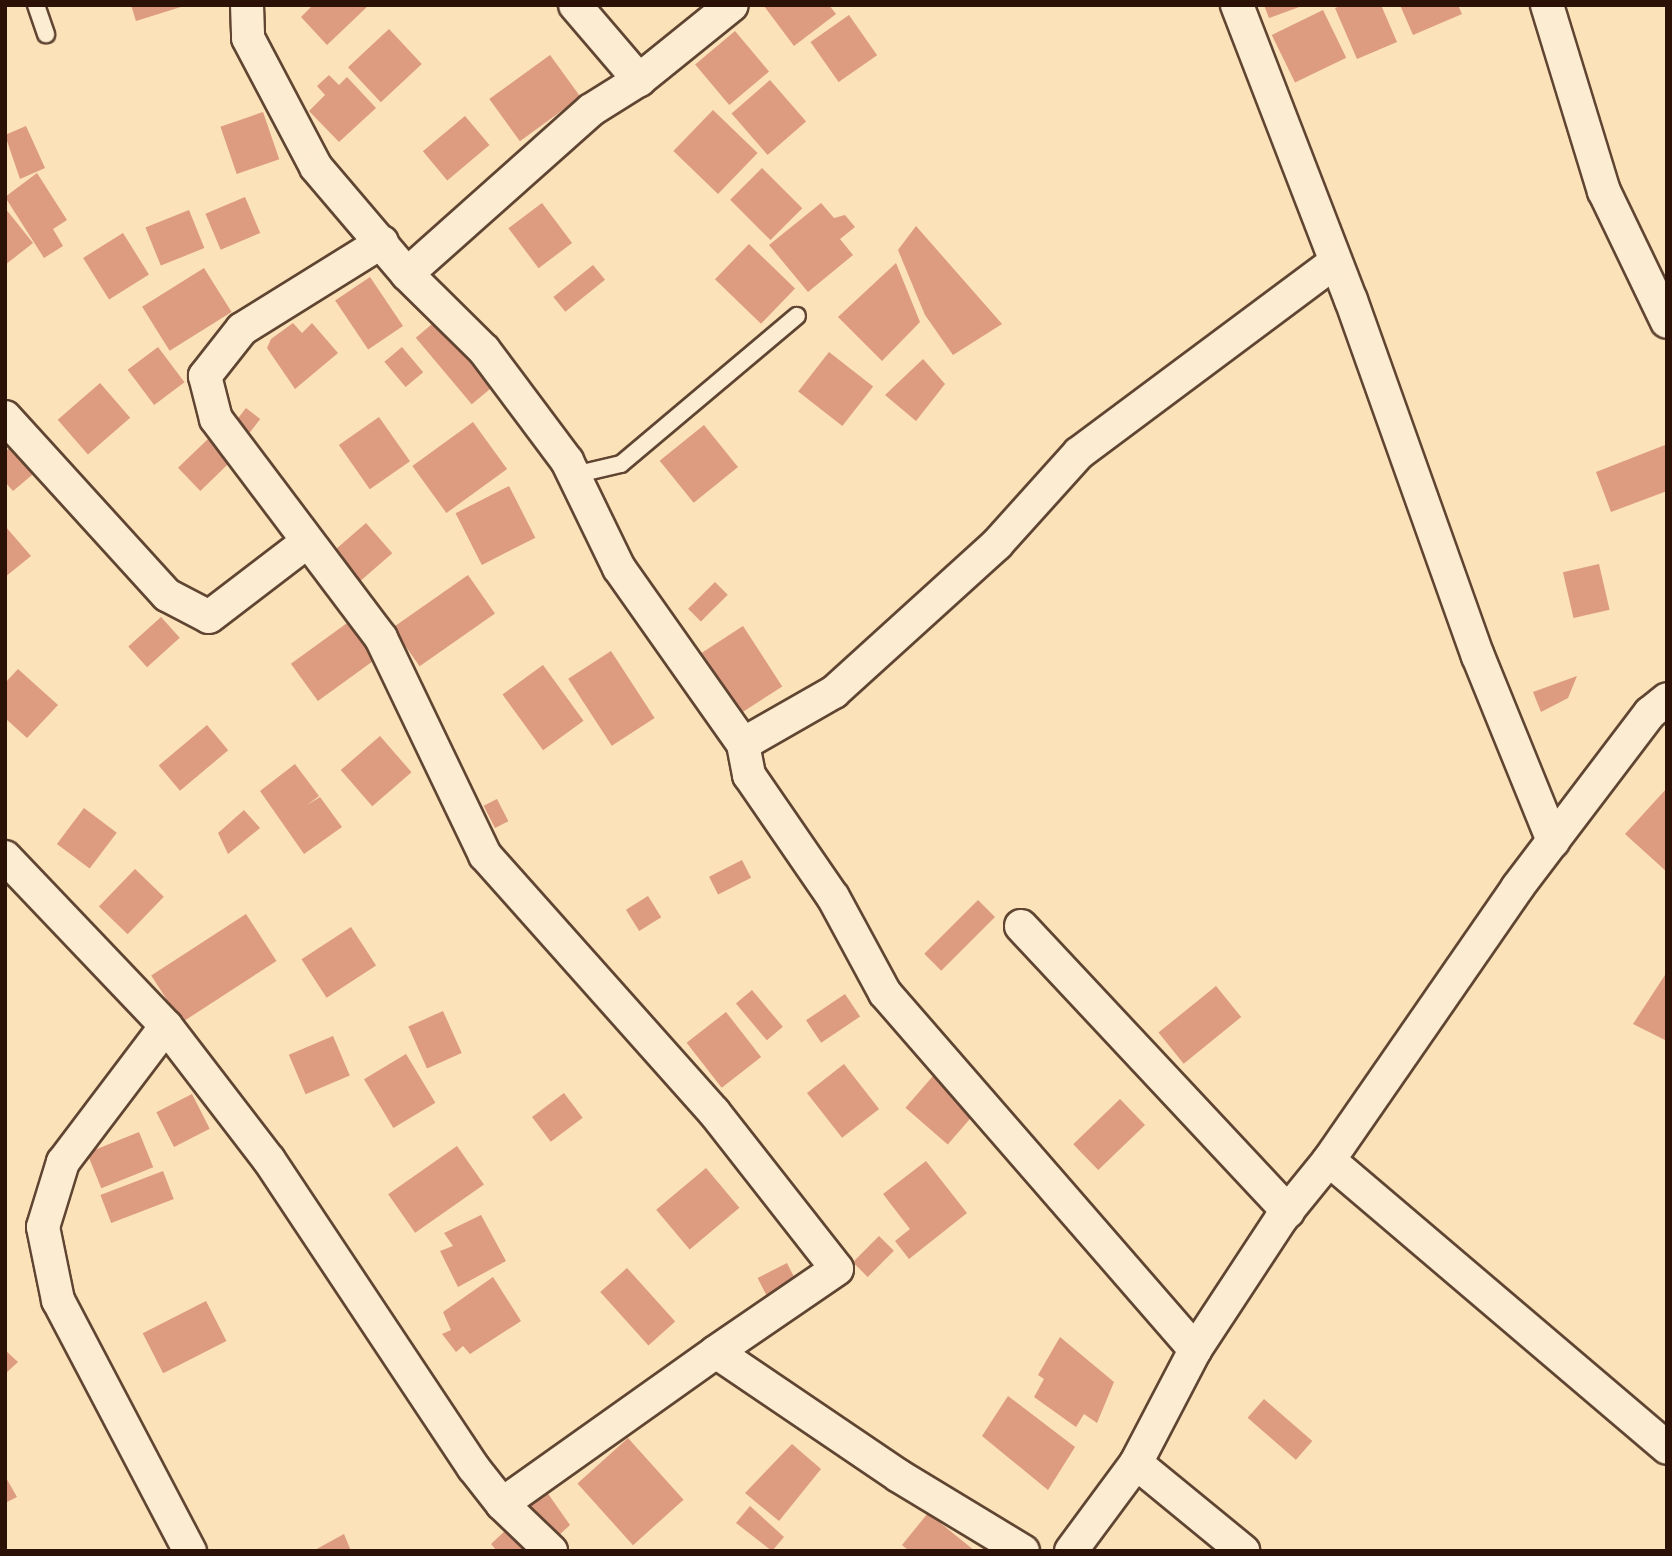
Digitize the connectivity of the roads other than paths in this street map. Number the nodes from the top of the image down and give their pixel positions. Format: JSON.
{"nodes":[{"id":1,"x":36,"y":5,"type":"edge"},
{"id":2,"x":247,"y":5,"type":"edge"},
{"id":3,"x":575,"y":5,"type":"edge"},
{"id":4,"x":732,"y":5,"type":"edge"},
{"id":5,"x":1237,"y":5,"type":"edge"},
{"id":6,"x":1547,"y":5,"type":"edge"},
{"id":7,"x":46,"y":34,"type":"dead end"},
{"id":8,"x":639,"y":80,"type":"junction"},
{"id":9,"x":382,"y":242,"type":"junction"},
{"id":10,"x":1335,"y":262,"type":"junction"},
{"id":11,"x":407,"y":274,"type":"junction"},
{"id":12,"x":797,"y":316,"type":"dead end"},
{"id":13,"x":1667,"y":322,"type":"edge"},
{"id":14,"x":5,"y":417,"type":"edge"},
{"id":15,"x":574,"y":474,"type":"junction"},
{"id":16,"x":307,"y":542,"type":"junction"},
{"id":17,"x":1667,"y":699,"type":"edge"},
{"id":18,"x":743,"y":744,"type":"junction"},
{"id":19,"x":1553,"y":841,"type":"junction"},
{"id":20,"x":5,"y":857,"type":"edge"},
{"id":21,"x":1021,"y":926,"type":"dead end"},
{"id":22,"x":166,"y":1026,"type":"junction"},
{"id":23,"x":1329,"y":1160,"type":"junction"},
{"id":24,"x":1288,"y":1211,"type":"junction"},
{"id":25,"x":1195,"y":1350,"type":"junction"},
{"id":26,"x":716,"y":1352,"type":"junction"},
{"id":27,"x":1667,"y":1448,"type":"edge"},
{"id":28,"x":1136,"y":1463,"type":"junction"},
{"id":29,"x":502,"y":1504,"type":"junction"},
{"id":30,"x":190,"y":1551,"type":"edge"},
{"id":31,"x":551,"y":1551,"type":"edge"},
{"id":32,"x":1023,"y":1551,"type":"edge"},
{"id":33,"x":1071,"y":1551,"type":"edge"},
{"id":34,"x":1242,"y":1551,"type":"edge"}],
"edges":[{"from":1,"to":7,"type":"lane"},
{"from":2,"to":9,"type":"street"},
{"from":3,"to":8,"type":"street"},
{"from":4,"to":8,"type":"street"},
{"from":5,"to":10,"type":"street"},
{"from":6,"to":13,"type":"street"},
{"from":8,"to":11,"type":"street"},
{"from":9,"to":11,"type":"street"},
{"from":9,"to":16,"type":"street"},
{"from":10,"to":18,"type":"street"},
{"from":10,"to":19,"type":"street"},
{"from":11,"to":15,"type":"street"},
{"from":12,"to":15,"type":"lane"},
{"from":14,"to":16,"type":"street"},
{"from":15,"to":18,"type":"street"},
{"from":16,"to":26,"type":"street"},
{"from":17,"to":19,"type":"street"},
{"from":18,"to":25,"type":"street"},
{"from":19,"to":23,"type":"street"},
{"from":20,"to":22,"type":"street"},
{"from":21,"to":24,"type":"street"},
{"from":22,"to":29,"type":"street"},
{"from":22,"to":30,"type":"street"},
{"from":23,"to":24,"type":"street"},
{"from":23,"to":27,"type":"street"},
{"from":24,"to":25,"type":"street"},
{"from":25,"to":28,"type":"street"},
{"from":26,"to":29,"type":"street"},
{"from":26,"to":32,"type":"street"},
{"from":28,"to":33,"type":"street"},
{"from":28,"to":34,"type":"street"},
{"from":29,"to":31,"type":"street"}]}
